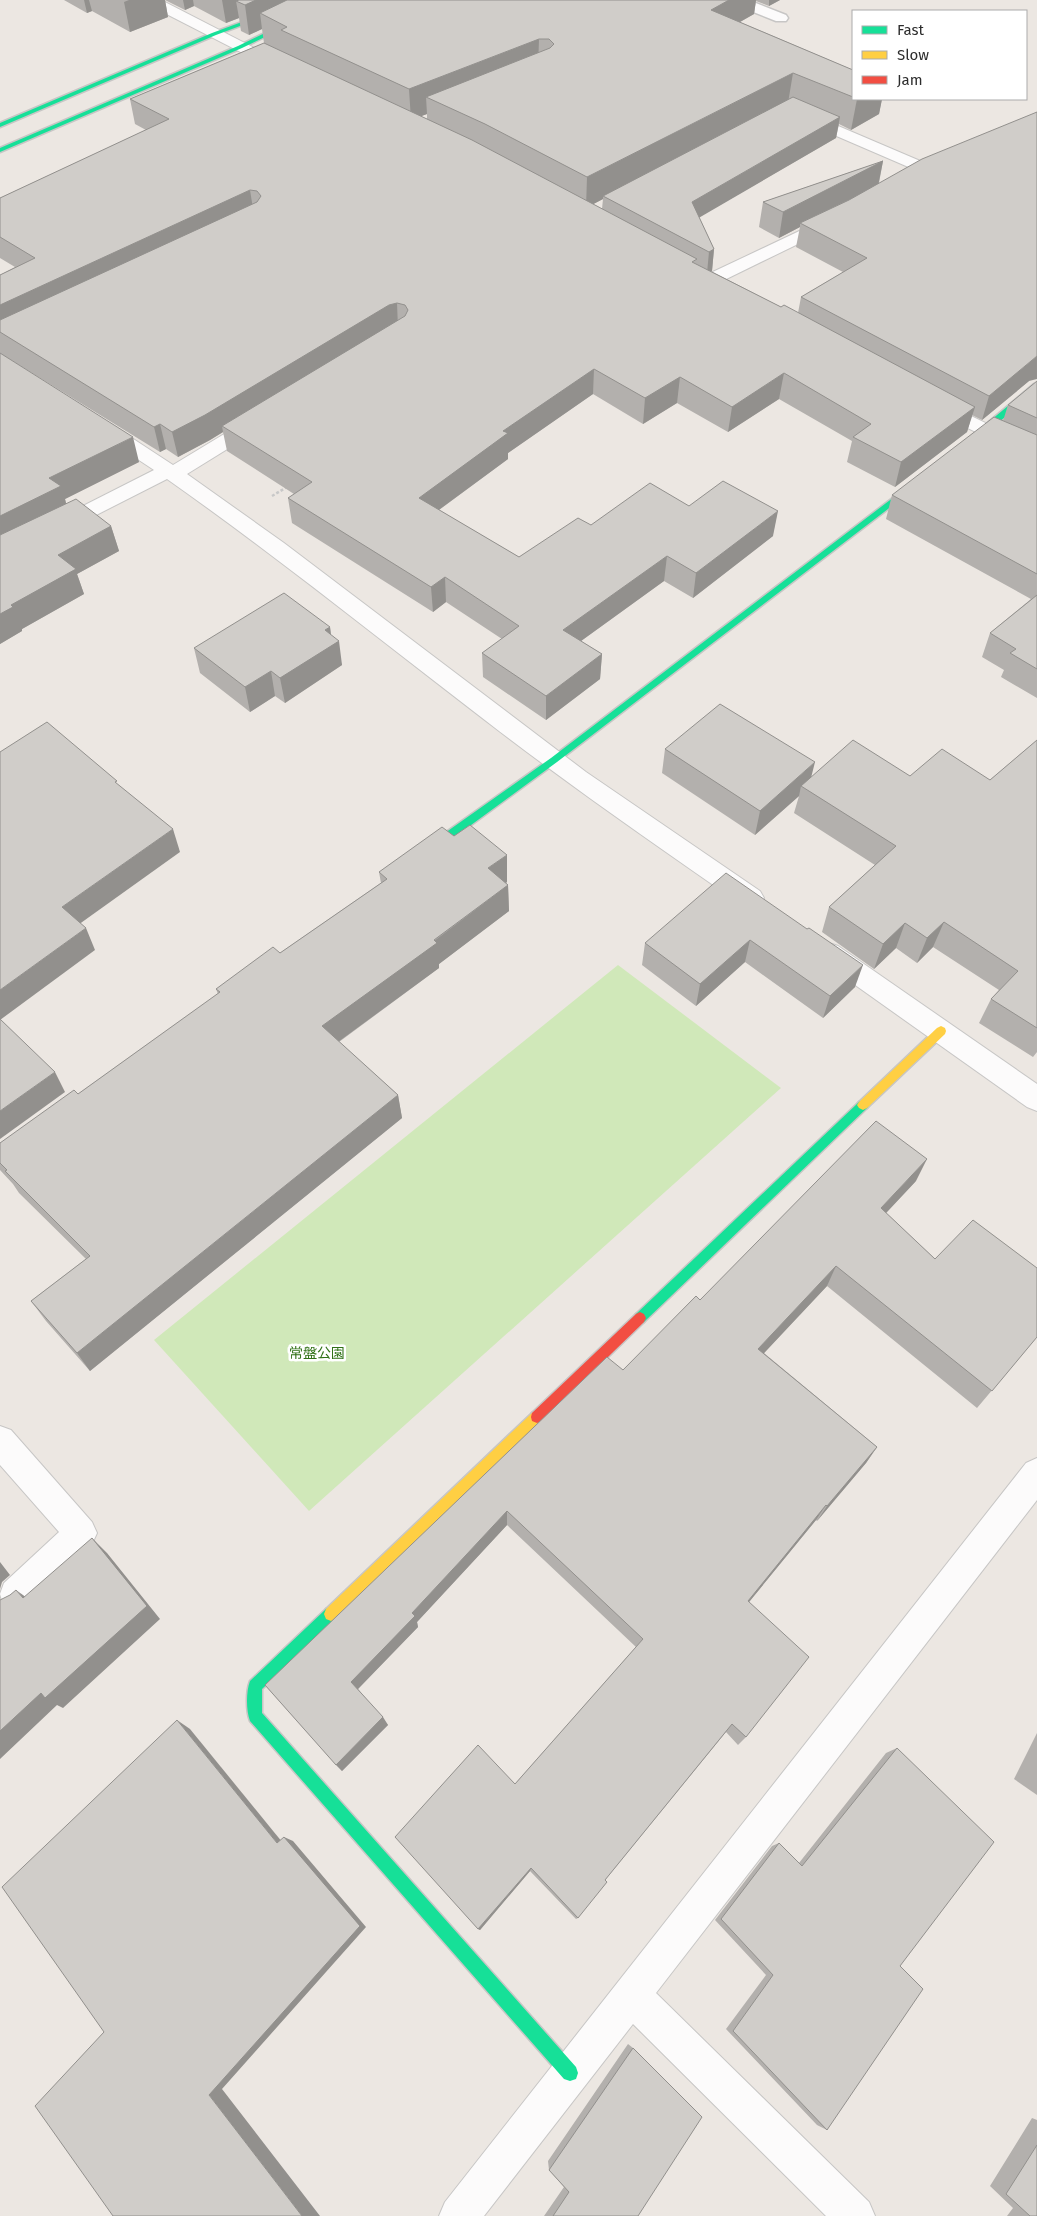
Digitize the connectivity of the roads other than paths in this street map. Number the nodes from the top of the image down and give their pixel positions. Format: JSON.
{"nodes":[{"id":1,"x":150,"y":0,"type":"edge"},
{"id":2,"x":338,"y":0,"type":"edge"},
{"id":3,"x":736,"y":0,"type":"edge"},
{"id":4,"x":288,"y":7,"type":"edge"},
{"id":5,"x":782,"y":18,"type":"dead end"},
{"id":6,"x":214,"y":34,"type":"junction"},
{"id":7,"x":240,"y":47,"type":"junction"},
{"id":8,"x":282,"y":67,"type":"edge"},
{"id":9,"x":788,"y":110,"type":"edge"},
{"id":10,"x":0,"y":124,"type":"edge"},
{"id":11,"x":0,"y":150,"type":"edge"},
{"id":12,"x":910,"y":178,"type":"edge"},
{"id":13,"x":846,"y":214,"type":"edge"},
{"id":14,"x":689,"y":272,"type":"edge"},
{"id":15,"x":706,"y":282,"type":"junction"},
{"id":16,"x":724,"y":291,"type":"edge"},
{"id":17,"x":1037,"y":386,"type":"edge"},
{"id":18,"x":923,"y":398,"type":"edge"},
{"id":19,"x":274,"y":412,"type":"edge"},
{"id":20,"x":89,"y":419,"type":"edge"},
{"id":21,"x":984,"y":431,"type":"junction"},
{"id":22,"x":961,"y":449,"type":"edge"},
{"id":23,"x":1037,"y":456,"type":"edge"},
{"id":24,"x":172,"y":471,"type":"junction"},
{"id":25,"x":929,"y":473,"type":"edge"},
{"id":26,"x":0,"y":557,"type":"edge"},
{"id":27,"x":554,"y":760,"type":"junction"},
{"id":28,"x":410,"y":864,"type":"edge"},
{"id":29,"x":772,"y":913,"type":"edge"},
{"id":30,"x":812,"y":941,"type":"edge"},
{"id":31,"x":941,"y":1032,"type":"junction"},
{"id":32,"x":1037,"y":1099,"type":"edge"},
{"id":33,"x":0,"y":1441,"type":"edge"},
{"id":34,"x":1037,"y":1474,"type":"edge"},
{"id":35,"x":16,"y":1595,"type":"edge"},
{"id":36,"x":631,"y":1995,"type":"junction"},
{"id":37,"x":570,"y":2073,"type":"junction"},
{"id":38,"x":459,"y":2216,"type":"edge"},
{"id":39,"x":855,"y":2216,"type":"edge"}],
"edges":[{"from":1,"to":6,"type":"street"},
{"from":2,"to":7,"type":"street"},
{"from":3,"to":5,"type":"lane"},
{"from":4,"to":6,"type":"street"},
{"from":6,"to":7,"type":"street"},
{"from":6,"to":10,"type":"street"},
{"from":7,"to":8,"type":"street"},
{"from":7,"to":11,"type":"street"},
{"from":9,"to":12,"type":"street"},
{"from":13,"to":15,"type":"street"},
{"from":14,"to":15,"type":"street"},
{"from":15,"to":16,"type":"street"},
{"from":17,"to":21,"type":"street"},
{"from":18,"to":21,"type":"street"},
{"from":19,"to":24,"type":"street"},
{"from":20,"to":24,"type":"street"},
{"from":21,"to":22,"type":"street"},
{"from":21,"to":23,"type":"street"},
{"from":24,"to":26,"type":"street"},
{"from":24,"to":27,"type":"street"},
{"from":25,"to":27,"type":"street"},
{"from":27,"to":28,"type":"street"},
{"from":27,"to":29,"type":"street"},
{"from":30,"to":31,"type":"street"},
{"from":31,"to":32,"type":"street"},
{"from":31,"to":37,"type":"street"},
{"from":33,"to":35,"type":"street"},
{"from":34,"to":36,"type":"street"},
{"from":36,"to":37,"type":"street"},
{"from":36,"to":39,"type":"street"},
{"from":37,"to":38,"type":"street"}]}
